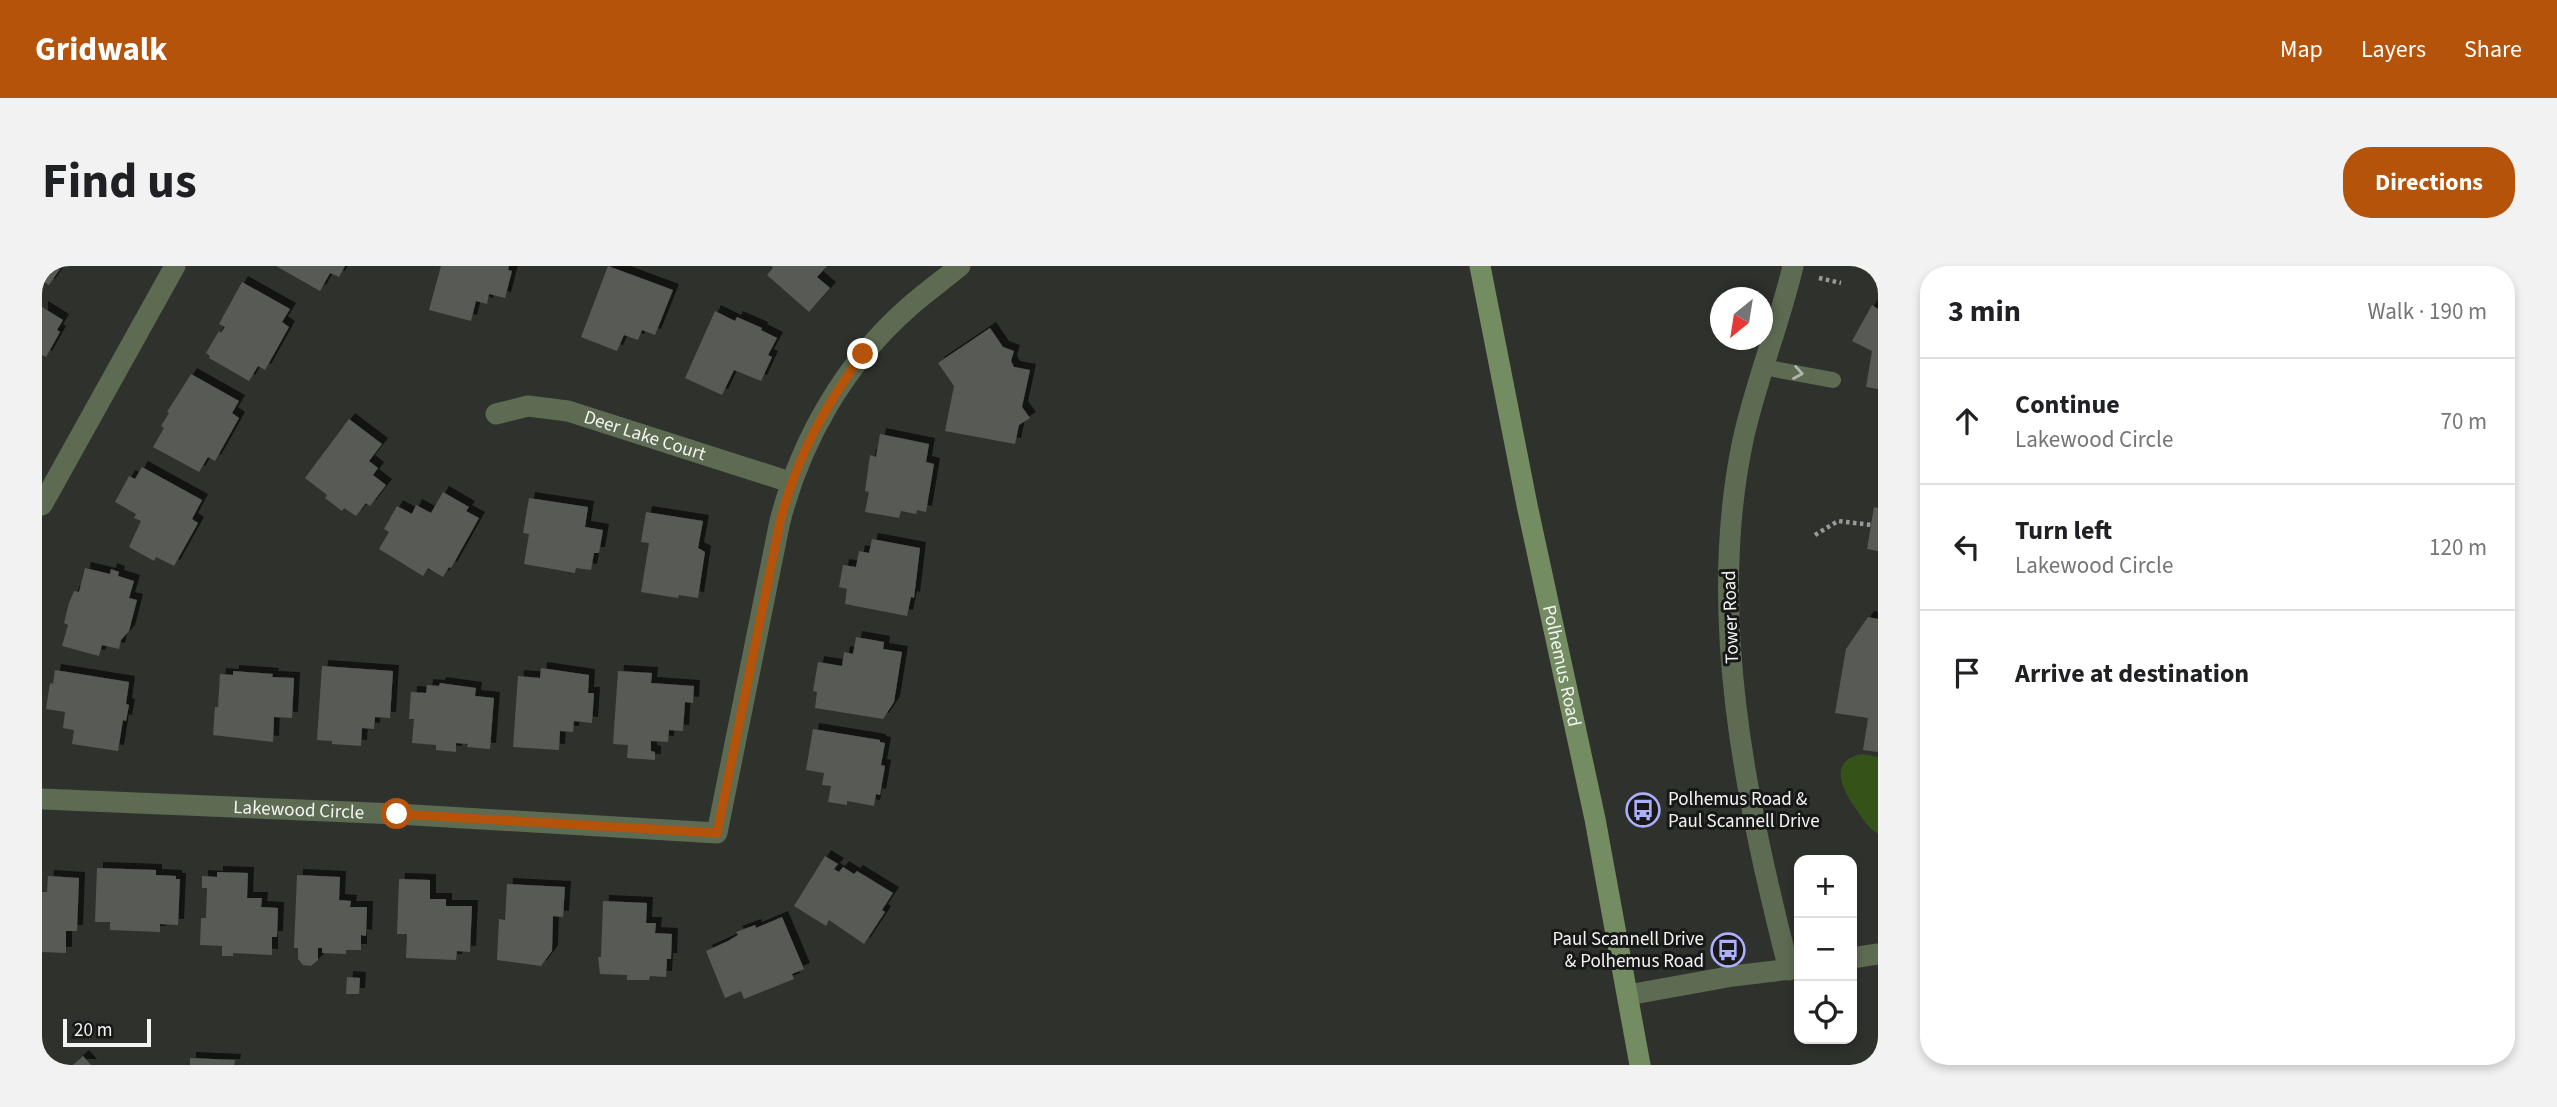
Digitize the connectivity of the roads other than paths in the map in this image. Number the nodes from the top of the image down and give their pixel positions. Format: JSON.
{"nodes":[{"id":1,"x":174,"y":266,"type":"edge"},
{"id":2,"x":960,"y":266,"type":"edge"},
{"id":3,"x":1479,"y":266,"type":"edge"},
{"id":4,"x":1793,"y":266,"type":"edge"},
{"id":5,"x":1763,"y":367,"type":"junction"},
{"id":6,"x":1833,"y":380,"type":"dead end"},
{"id":7,"x":496,"y":414,"type":"dead end"},
{"id":8,"x":790,"y":482,"type":"junction"},
{"id":9,"x":42,"y":505,"type":"edge"},
{"id":10,"x":42,"y":799,"type":"edge"},
{"id":11,"x":1878,"y":954,"type":"edge"},
{"id":12,"x":1857,"y":957,"type":"edge"},
{"id":13,"x":1794,"y":969,"type":"edge"},
{"id":14,"x":1628,"y":995,"type":"junction"},
{"id":15,"x":1640,"y":1065,"type":"edge"}],
"edges":[{"from":1,"to":9,"type":"street"},
{"from":2,"to":8,"type":"street","name":"Lakewood Circle"},
{"from":3,"to":14,"type":"main road","name":"Polhemus Road"},
{"from":4,"to":5,"type":"street","name":"Tower Road"},
{"from":5,"to":6,"type":"lane","one_way":true},
{"from":5,"to":13,"type":"street","name":"Tower Road"},
{"from":7,"to":8,"type":"street","name":"Deer Lake Court"},
{"from":8,"to":10,"type":"street","name":"Lakewood Circle"},
{"from":11,"to":12,"type":"street"},
{"from":13,"to":14,"type":"street"},
{"from":14,"to":15,"type":"main road","name":"Polhemus Road"}]}
